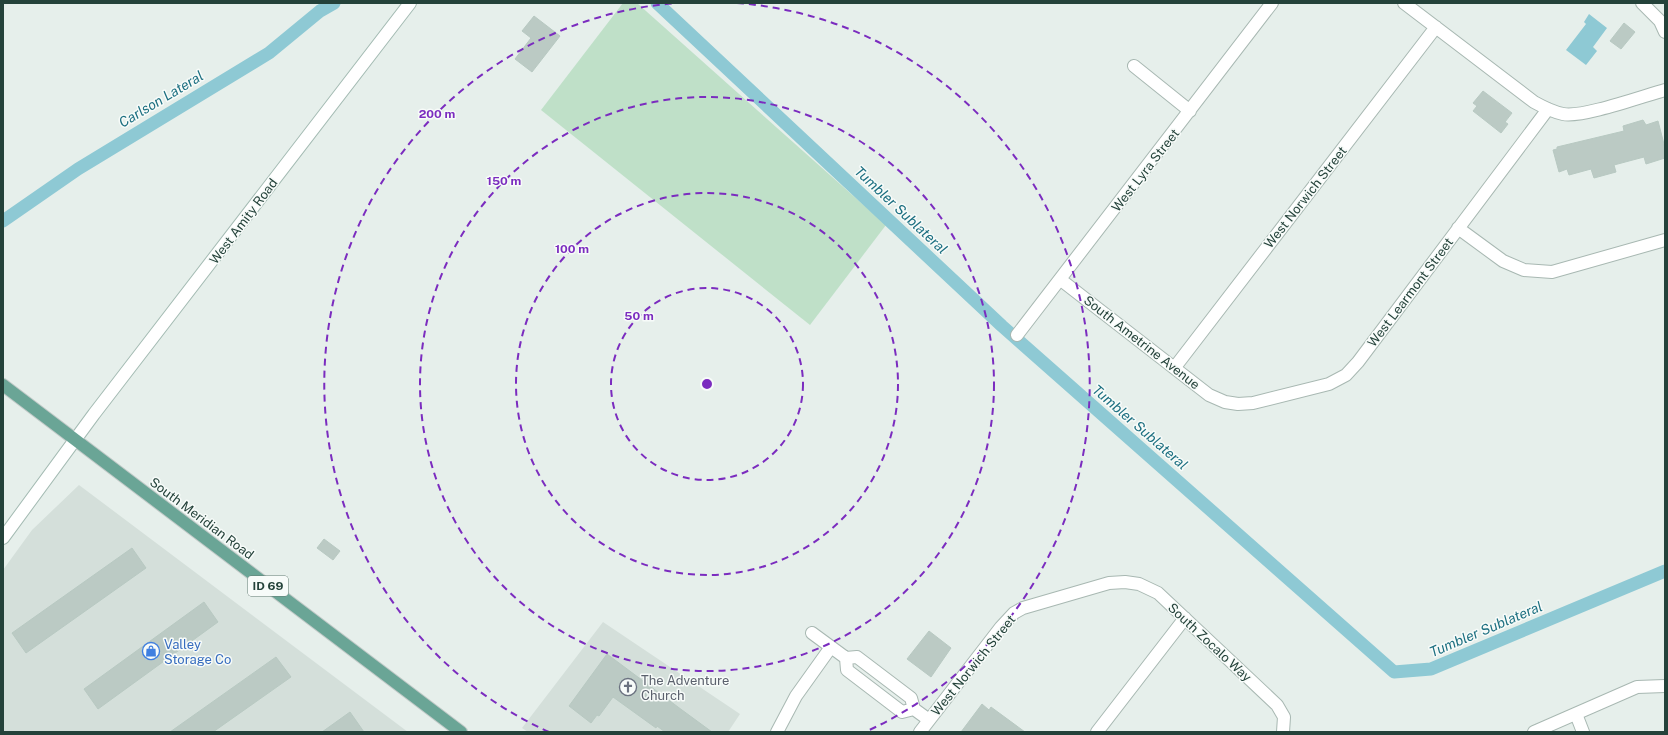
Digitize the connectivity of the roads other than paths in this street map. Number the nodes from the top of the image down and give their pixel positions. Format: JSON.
{"nodes":[{"id":1,"x":410,"y":3,"type":"edge"},
{"id":2,"x":1272,"y":3,"type":"edge"},
{"id":3,"x":1404,"y":3,"type":"edge"},
{"id":4,"x":1642,"y":3,"type":"edge"},
{"id":5,"x":1436,"y":27,"type":"junction"},
{"id":6,"x":1665,"y":32,"type":"edge"},
{"id":7,"x":1134,"y":66,"type":"dead end"},
{"id":8,"x":1665,"y":90,"type":"edge"},
{"id":9,"x":1548,"y":109,"type":"junction"},
{"id":10,"x":1190,"y":111,"type":"junction"},
{"id":11,"x":1458,"y":228,"type":"junction"},
{"id":12,"x":1665,"y":240,"type":"edge"},
{"id":13,"x":1061,"y":280,"type":"junction"},
{"id":14,"x":1017,"y":335,"type":"dead end"},
{"id":15,"x":1174,"y":367,"type":"junction"},
{"id":16,"x":3,"y":385,"type":"edge"},
{"id":17,"x":1225,"y":402,"type":"joint"},
{"id":18,"x":75,"y":439,"type":"junction"},
{"id":19,"x":3,"y":538,"type":"edge"},
{"id":20,"x":1125,"y":582,"type":"joint"},
{"id":21,"x":1184,"y":618,"type":"junction"},
{"id":22,"x":812,"y":633,"type":"dead end"},
{"id":23,"x":831,"y":647,"type":"junction"},
{"id":24,"x":846,"y":658,"type":"junction"},
{"id":25,"x":1665,"y":686,"type":"edge"},
{"id":26,"x":914,"y":709,"type":"junction"},
{"id":27,"x":1576,"y":714,"type":"junction"},
{"id":28,"x":929,"y":720,"type":"junction"},
{"id":29,"x":461,"y":732,"type":"edge"},
{"id":30,"x":777,"y":732,"type":"edge"},
{"id":31,"x":920,"y":732,"type":"edge"},
{"id":32,"x":1097,"y":732,"type":"edge"},
{"id":33,"x":1283,"y":732,"type":"edge"},
{"id":34,"x":1534,"y":732,"type":"edge"},
{"id":35,"x":1583,"y":732,"type":"edge"}],
"edges":[{"from":1,"to":18,"type":"street","name":"West Amity Road"},
{"from":2,"to":10,"type":"street","name":"West Lyra Street"},
{"from":3,"to":5,"type":"street"},
{"from":4,"to":6,"type":"street"},
{"from":5,"to":9,"type":"street"},
{"from":5,"to":15,"type":"street","name":"West Norwich Street"},
{"from":7,"to":10,"type":"street"},
{"from":8,"to":9,"type":"street"},
{"from":9,"to":11,"type":"street","name":"West Learmont Street"},
{"from":10,"to":13,"type":"street","name":"West Lyra Street"},
{"from":11,"to":12,"type":"street"},
{"from":11,"to":17,"type":"street","name":"West Learmont Street"},
{"from":13,"to":14,"type":"street","name":"West Lyra Street"},
{"from":13,"to":15,"type":"street","name":"South Ametrine Avenue"},
{"from":15,"to":17,"type":"street","name":"South Ametrine Avenue"},
{"from":16,"to":18,"type":"main road","name":"South Meridian Road","number":"ID 69"},
{"from":18,"to":19,"type":"street","name":"West Amity Road"},
{"from":18,"to":29,"type":"main road","name":"South Meridian Road","number":"ID 69"},
{"from":20,"to":21,"type":"street","name":"South Zocalo Way"},
{"from":20,"to":28,"type":"street","name":"West Norwich Street"},
{"from":21,"to":32,"type":"street"},
{"from":21,"to":33,"type":"street","name":"South Zocalo Way"},
{"from":22,"to":23,"type":"street"},
{"from":23,"to":24,"type":"street"},
{"from":23,"to":30,"type":"street"},
{"from":24,"to":26,"type":"street"},
{"from":24,"to":26,"type":"street"},
{"from":25,"to":27,"type":"street"},
{"from":26,"to":28,"type":"street"},
{"from":27,"to":34,"type":"street"},
{"from":27,"to":35,"type":"street"},
{"from":28,"to":31,"type":"street","name":"West Norwich Street"}]}
